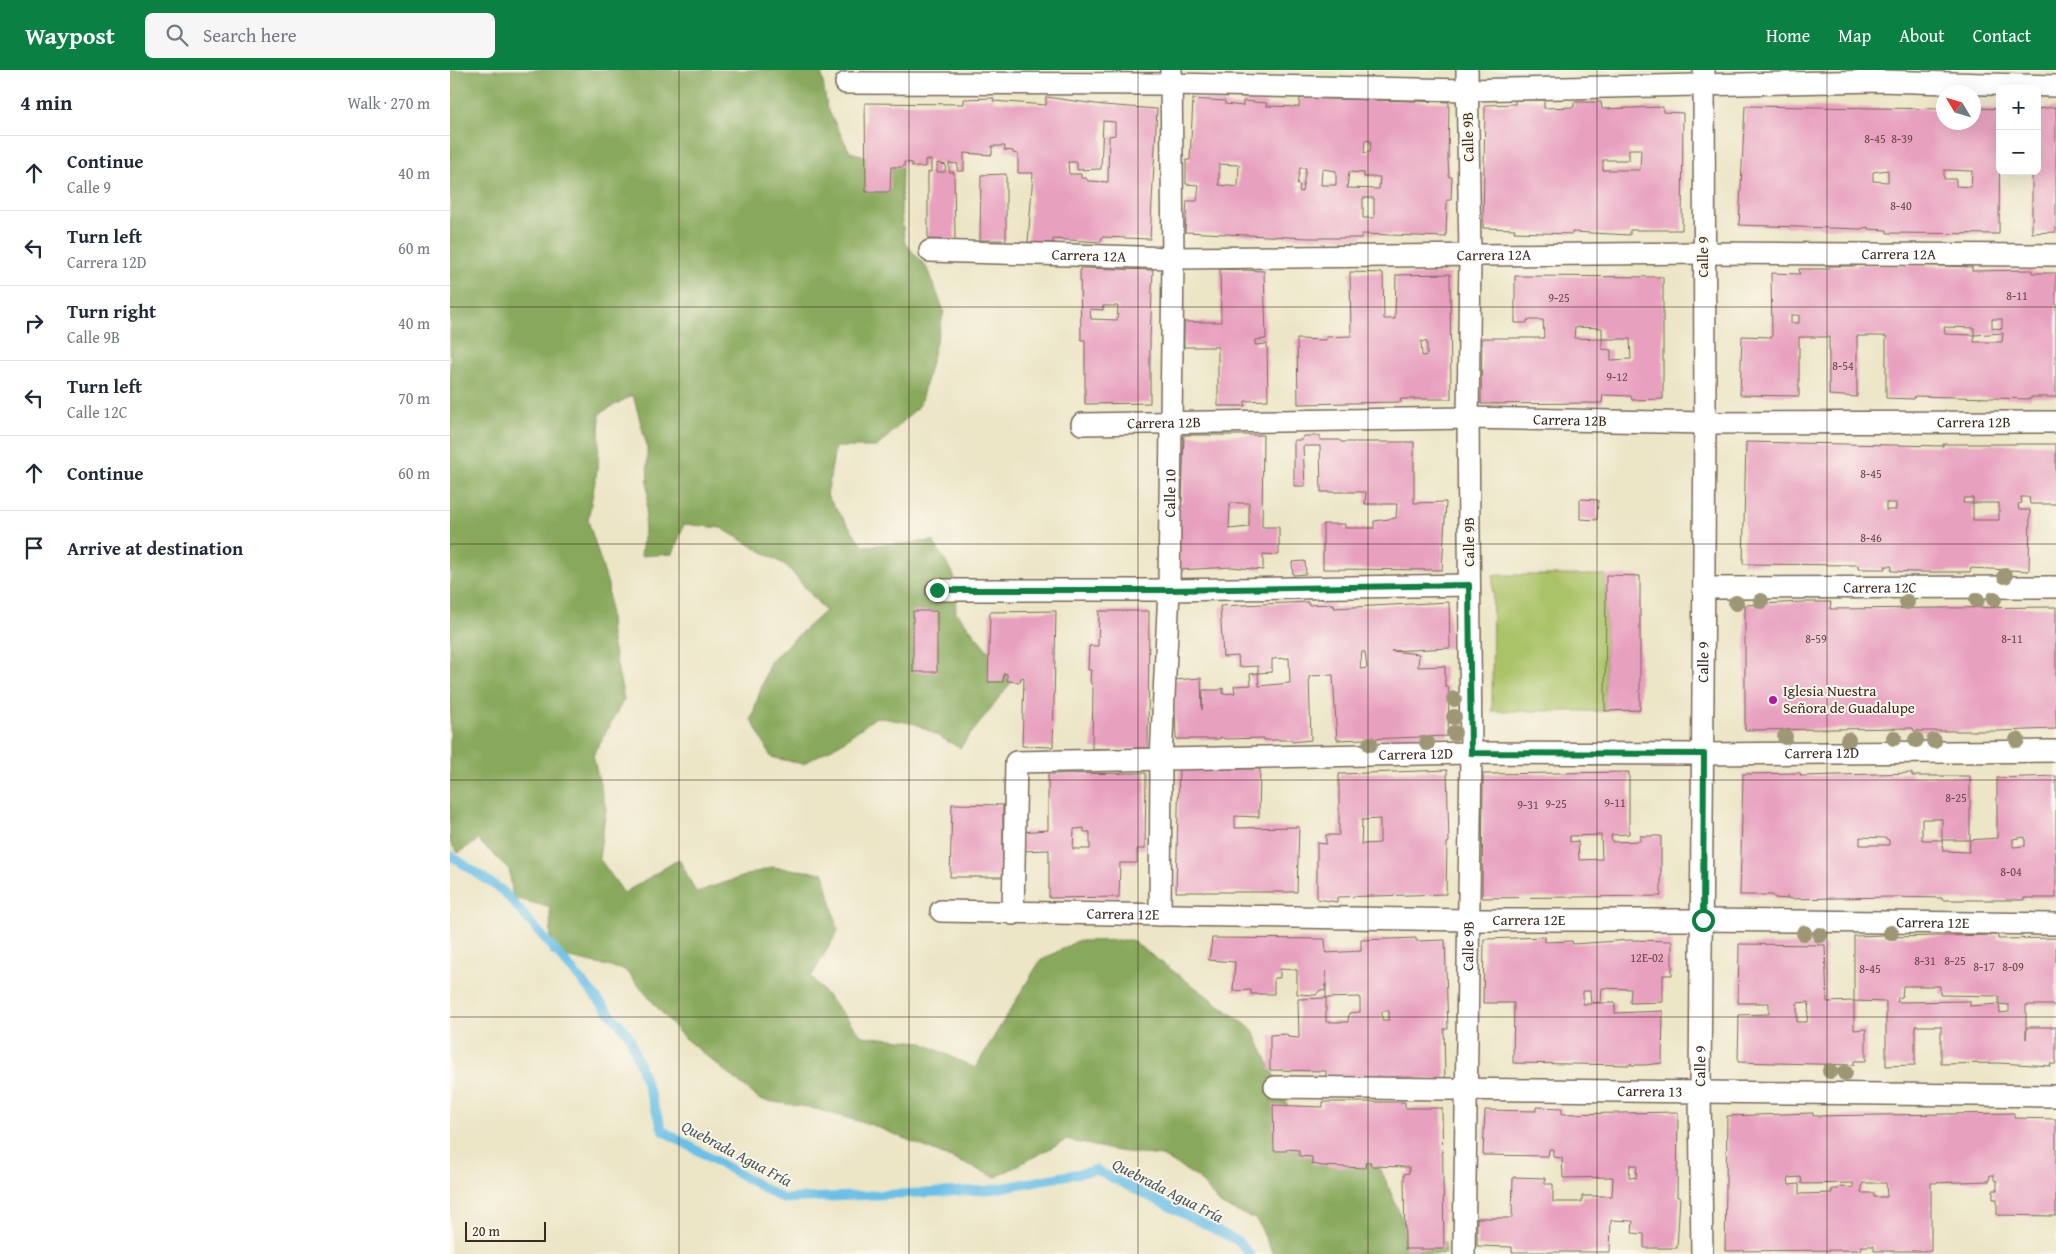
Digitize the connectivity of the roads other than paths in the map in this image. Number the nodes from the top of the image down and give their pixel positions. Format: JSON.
{"nodes":[{"id":1,"x":990,"y":77,"type":"edge"},
{"id":2,"x":1171,"y":77,"type":"edge"},
{"id":3,"x":1705,"y":78,"type":"edge"},
{"id":4,"x":1567,"y":79,"type":"edge"},
{"id":5,"x":1467,"y":80,"type":"edge"},
{"id":6,"x":846,"y":83,"type":"dead end"},
{"id":7,"x":2056,"y":86,"type":"edge"},
{"id":8,"x":930,"y":251,"type":"dead end"},
{"id":9,"x":1703,"y":253,"type":"junction"},
{"id":10,"x":2056,"y":254,"type":"edge"},
{"id":11,"x":1470,"y":255,"type":"junction"},
{"id":12,"x":1173,"y":258,"type":"junction"},
{"id":13,"x":1468,"y":418,"type":"junction"},
{"id":14,"x":1171,"y":422,"type":"junction"},
{"id":15,"x":2056,"y":422,"type":"edge"},
{"id":16,"x":1705,"y":423,"type":"junction"},
{"id":17,"x":1082,"y":424,"type":"dead end"},
{"id":18,"x":1469,"y":585,"type":"junction"},
{"id":19,"x":2056,"y":587,"type":"edge"},
{"id":20,"x":1704,"y":588,"type":"junction"},
{"id":21,"x":937,"y":590,"type":"dead end"},
{"id":22,"x":1169,"y":590,"type":"junction"},
{"id":23,"x":2056,"y":751,"type":"edge"},
{"id":24,"x":1471,"y":753,"type":"junction"},
{"id":25,"x":1704,"y":754,"type":"junction"},
{"id":26,"x":1161,"y":759,"type":"junction"},
{"id":27,"x":941,"y":911,"type":"dead end"},
{"id":28,"x":1013,"y":914,"type":"junction"},
{"id":29,"x":1160,"y":915,"type":"junction"},
{"id":30,"x":1468,"y":920,"type":"junction"},
{"id":31,"x":1703,"y":920,"type":"junction"},
{"id":32,"x":2056,"y":924,"type":"edge"},
{"id":33,"x":1275,"y":1087,"type":"dead end"},
{"id":34,"x":1465,"y":1089,"type":"junction"},
{"id":35,"x":1700,"y":1091,"type":"junction"},
{"id":36,"x":2056,"y":1096,"type":"edge"},
{"id":37,"x":1464,"y":1254,"type":"edge"},
{"id":38,"x":1702,"y":1254,"type":"edge"}],
"edges":[{"from":1,"to":2,"type":"street"},
{"from":1,"to":6,"type":"street"},
{"from":2,"to":5,"type":"street"},
{"from":2,"to":12,"type":"street","name":"Calle 10"},
{"from":3,"to":4,"type":"street"},
{"from":3,"to":7,"type":"street"},
{"from":3,"to":9,"type":"street","name":"Calle 9"},
{"from":4,"to":5,"type":"street"},
{"from":5,"to":11,"type":"street","name":"Calle 9B"},
{"from":8,"to":12,"type":"street","name":"Carrera 12A"},
{"from":9,"to":10,"type":"street","name":"Carrera 12A"},
{"from":9,"to":11,"type":"street","name":"Carrera 12A"},
{"from":9,"to":16,"type":"street","name":"Calle 9"},
{"from":11,"to":12,"type":"street","name":"Carrera 12A"},
{"from":11,"to":13,"type":"street","name":"Calle 9B"},
{"from":12,"to":14,"type":"street","name":"Calle 10"},
{"from":13,"to":14,"type":"street","name":"Carrera 12B"},
{"from":13,"to":16,"type":"street","name":"Carrera 12B"},
{"from":13,"to":18,"type":"street","name":"Calle 9B"},
{"from":14,"to":17,"type":"street","name":"Carrera 12B"},
{"from":14,"to":22,"type":"street","name":"Calle 10"},
{"from":15,"to":16,"type":"street","name":"Carrera 12B"},
{"from":16,"to":20,"type":"street","name":"Calle 9"},
{"from":18,"to":22,"type":"street"},
{"from":18,"to":24,"type":"street","name":"Calle 9B"},
{"from":19,"to":20,"type":"street","name":"Carrera 12C"},
{"from":20,"to":25,"type":"street","name":"Calle 9"},
{"from":21,"to":22,"type":"street"},
{"from":22,"to":26,"type":"street","name":"Calle 10"},
{"from":23,"to":25,"type":"street","name":"Carrera 12D"},
{"from":24,"to":25,"type":"street","name":"Carrera 12D"},
{"from":24,"to":26,"type":"street","name":"Carrera 12D"},
{"from":24,"to":30,"type":"street","name":"Calle 9B"},
{"from":25,"to":31,"type":"street","name":"Calle 9"},
{"from":26,"to":28,"type":"street","name":"Carrera 12D"},
{"from":26,"to":29,"type":"street","name":"Calle 10"},
{"from":27,"to":28,"type":"street","name":"Carrera 12E"},
{"from":28,"to":29,"type":"street","name":"Carrera 12E"},
{"from":29,"to":30,"type":"street","name":"Carrera 12E"},
{"from":30,"to":31,"type":"street","name":"Carrera 12E"},
{"from":30,"to":34,"type":"street","name":"Calle 9B"},
{"from":31,"to":32,"type":"street","name":"Carrera 12E"},
{"from":31,"to":35,"type":"street","name":"Calle 9"},
{"from":33,"to":34,"type":"street","name":"Carrera 13"},
{"from":34,"to":35,"type":"street","name":"Carrera 13"},
{"from":34,"to":37,"type":"street","name":"Calle 9B"},
{"from":35,"to":36,"type":"street","name":"Carrera 13"},
{"from":35,"to":38,"type":"street","name":"Calle 9"}]}
